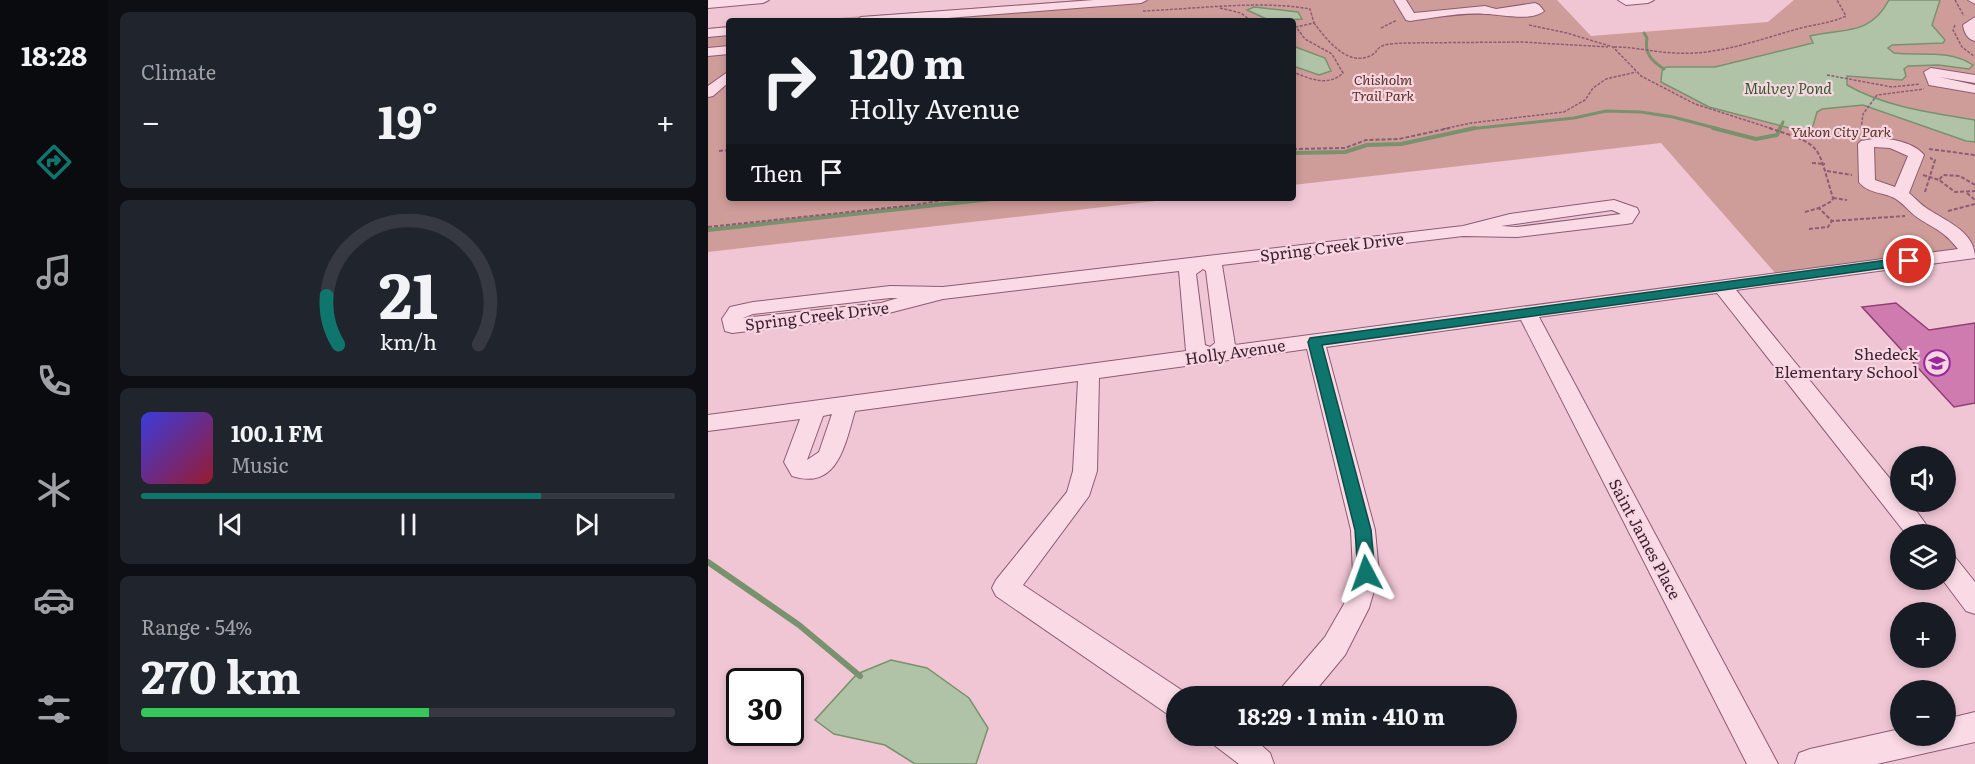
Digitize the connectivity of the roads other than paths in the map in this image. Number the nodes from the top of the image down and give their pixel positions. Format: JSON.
{"nodes":[{"id":1,"x":763,"y":0,"type":"edge"},
{"id":2,"x":1141,"y":0,"type":"edge"},
{"id":3,"x":1400,"y":0,"type":"edge"},
{"id":4,"x":1470,"y":0,"type":"edge"},
{"id":5,"x":1648,"y":0,"type":"edge"},
{"id":6,"x":1625,"y":1,"type":"edge"},
{"id":7,"x":708,"y":4,"type":"edge"},
{"id":8,"x":1478,"y":11,"type":"junction"},
{"id":9,"x":1499,"y":12,"type":"dead end"},
{"id":10,"x":901,"y":18,"type":"edge"},
{"id":11,"x":1975,"y":21,"type":"edge"},
{"id":12,"x":726,"y":31,"type":"edge"},
{"id":13,"x":708,"y":33,"type":"edge"},
{"id":14,"x":1974,"y":36,"type":"edge"},
{"id":15,"x":726,"y":50,"type":"edge"},
{"id":16,"x":708,"y":52,"type":"edge"},
{"id":17,"x":726,"y":78,"type":"edge"},
{"id":18,"x":1975,"y":79,"type":"edge"},
{"id":19,"x":1975,"y":89,"type":"edge"},
{"id":20,"x":708,"y":93,"type":"edge"},
{"id":21,"x":1900,"y":194,"type":"dead end"},
{"id":22,"x":1463,"y":231,"type":"junction"},
{"id":23,"x":1973,"y":253,"type":"edge"},
{"id":24,"x":1201,"y":262,"type":"junction"},
{"id":25,"x":1722,"y":286,"type":"junction"},
{"id":26,"x":943,"y":293,"type":"junction"},
{"id":27,"x":1527,"y":313,"type":"junction"},
{"id":28,"x":1314,"y":342,"type":"junction"},
{"id":29,"x":1212,"y":356,"type":"junction"},
{"id":30,"x":1089,"y":371,"type":"junction"},
{"id":31,"x":847,"y":403,"type":"junction"},
{"id":32,"x":815,"y":408,"type":"junction"},
{"id":33,"x":708,"y":423,"type":"edge"},
{"id":34,"x":1913,"y":524,"type":"edge"},
{"id":35,"x":1956,"y":578,"type":"edge"},
{"id":36,"x":1975,"y":602,"type":"edge"},
{"id":37,"x":1301,"y":686,"type":"edge"},
{"id":38,"x":1166,"y":696,"type":"edge"},
{"id":39,"x":1975,"y":727,"type":"edge"},
{"id":40,"x":1956,"y":732,"type":"edge"},
{"id":41,"x":1891,"y":746,"type":"edge"},
{"id":42,"x":1762,"y":764,"type":"edge"},
{"id":43,"x":1810,"y":764,"type":"edge"}],
"edges":[{"from":1,"to":7,"type":"street"},
{"from":2,"to":10,"type":"street"},
{"from":3,"to":8,"type":"street"},
{"from":4,"to":8,"type":"street"},
{"from":5,"to":6,"type":"street"},
{"from":8,"to":9,"type":"street"},
{"from":11,"to":14,"type":"street"},
{"from":12,"to":13,"type":"street"},
{"from":15,"to":16,"type":"street"},
{"from":17,"to":20,"type":"street"},
{"from":18,"to":19,"type":"street"},
{"from":21,"to":23,"type":"street"},
{"from":22,"to":22,"type":"street","name":"Spring Creek Drive"},
{"from":22,"to":24,"type":"street","name":"Spring Creek Drive"},
{"from":23,"to":25,"type":"street","name":"Holly Avenue"},
{"from":24,"to":26,"type":"street","name":"Spring Creek Drive"},
{"from":24,"to":29,"type":"street"},
{"from":24,"to":29,"type":"street"},
{"from":25,"to":27,"type":"street","name":"Holly Avenue"},
{"from":25,"to":34,"type":"street"},
{"from":26,"to":26,"type":"street","name":"Spring Creek Drive"},
{"from":27,"to":28,"type":"street","name":"Holly Avenue"},
{"from":27,"to":42,"type":"street","name":"Saint James Place"},
{"from":28,"to":29,"type":"street","name":"Holly Avenue"},
{"from":28,"to":37,"type":"street"},
{"from":29,"to":30,"type":"street","name":"Holly Avenue"},
{"from":30,"to":31,"type":"street","name":"Holly Avenue"},
{"from":30,"to":38,"type":"street"},
{"from":31,"to":32,"type":"street","name":"Holly Avenue"},
{"from":31,"to":32,"type":"street"},
{"from":32,"to":33,"type":"street","name":"Holly Avenue"},
{"from":35,"to":36,"type":"street"},
{"from":39,"to":40,"type":"street"},
{"from":41,"to":43,"type":"street"}]}
